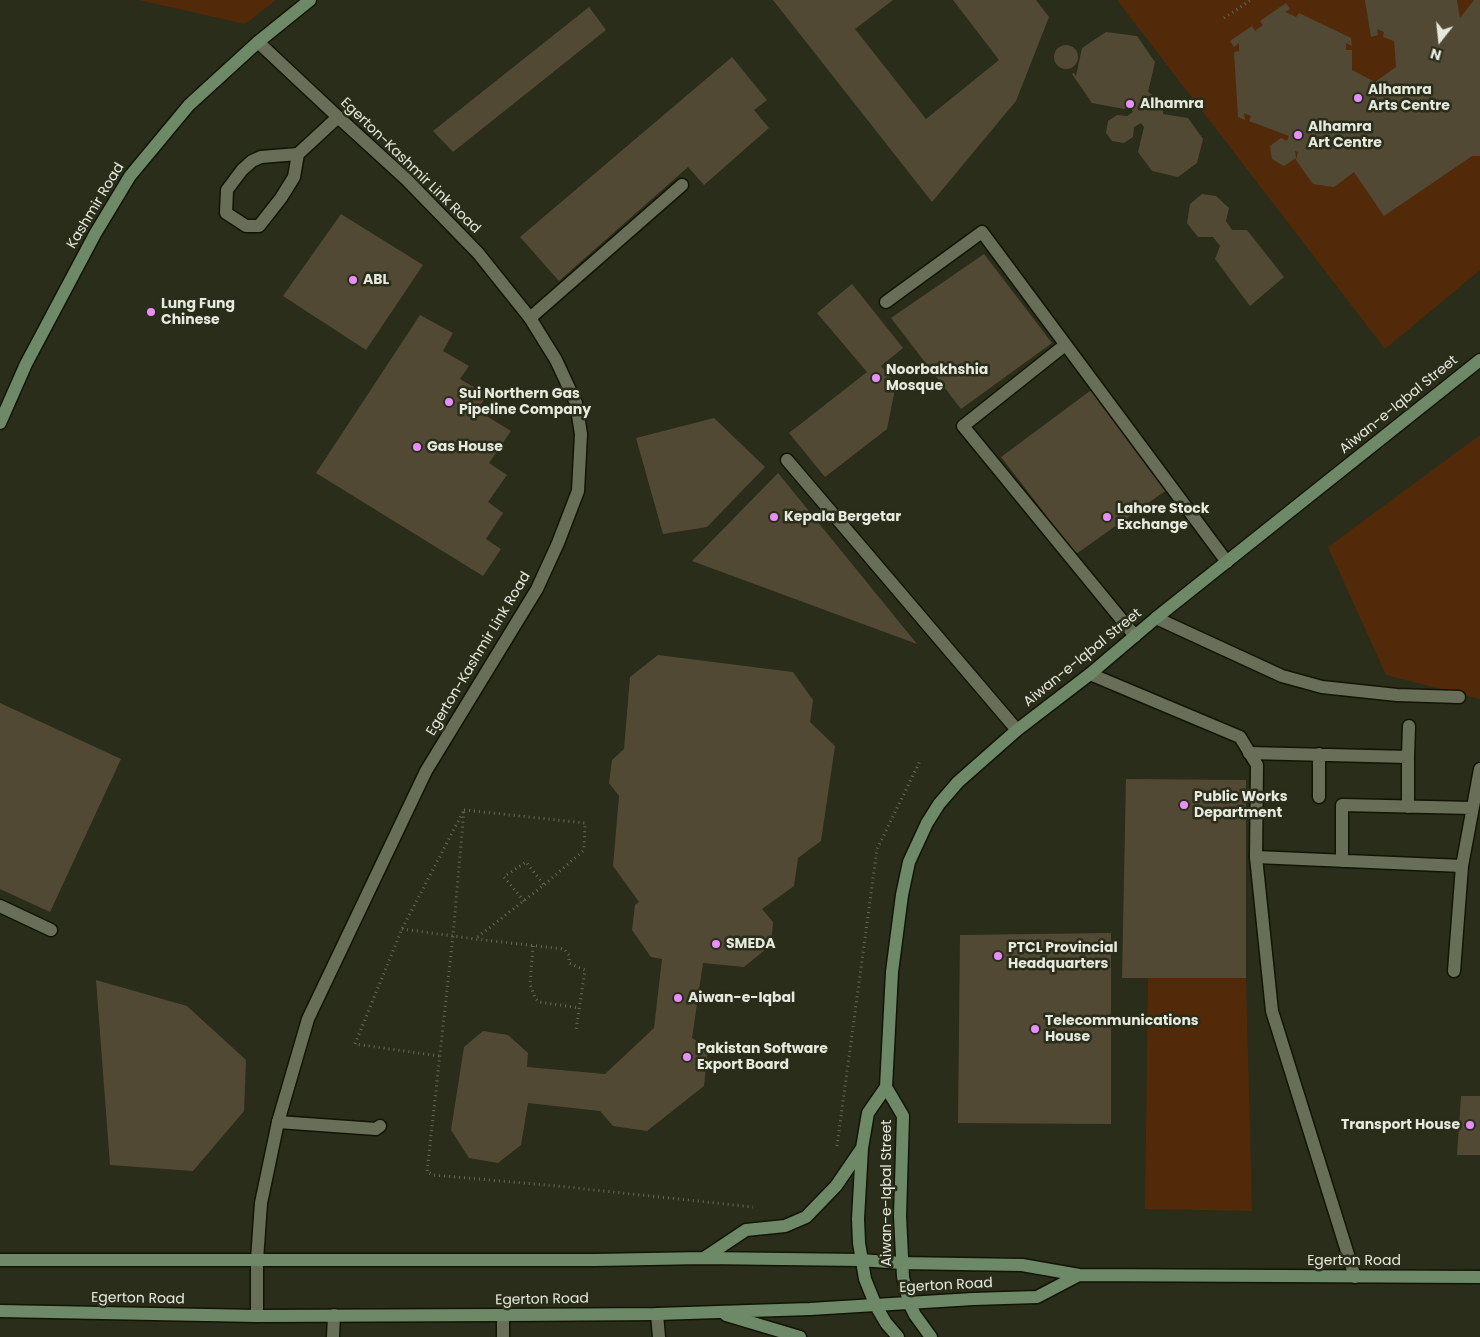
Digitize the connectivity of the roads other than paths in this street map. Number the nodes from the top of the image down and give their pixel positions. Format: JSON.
{"nodes":[{"id":1,"x":310,"y":0,"type":"edge"},
{"id":2,"x":258,"y":42,"type":"junction"},
{"id":3,"x":338,"y":118,"type":"junction"},
{"id":4,"x":298,"y":154,"type":"junction"},
{"id":5,"x":682,"y":185,"type":"dead end"},
{"id":6,"x":886,"y":302,"type":"dead end"},
{"id":7,"x":530,"y":318,"type":"junction"},
{"id":8,"x":1065,"y":345,"type":"junction"},
{"id":9,"x":1480,"y":360,"type":"edge"},
{"id":10,"x":0,"y":423,"type":"edge"},
{"id":11,"x":787,"y":460,"type":"dead end"},
{"id":12,"x":1228,"y":562,"type":"junction"},
{"id":13,"x":1156,"y":618,"type":"junction"},
{"id":14,"x":1135,"y":636,"type":"junction"},
{"id":15,"x":1090,"y":674,"type":"junction"},
{"id":16,"x":1458,"y":697,"type":"dead end"},
{"id":17,"x":1409,"y":726,"type":"dead end"},
{"id":18,"x":1017,"y":730,"type":"junction"},
{"id":19,"x":1249,"y":752,"type":"junction"},
{"id":20,"x":1318,"y":754,"type":"junction"},
{"id":21,"x":1408,"y":757,"type":"junction"},
{"id":22,"x":1480,"y":769,"type":"edge"},
{"id":23,"x":1320,"y":797,"type":"dead end"},
{"id":24,"x":1408,"y":807,"type":"junction"},
{"id":25,"x":1472,"y":808,"type":"junction"},
{"id":26,"x":1256,"y":857,"type":"junction"},
{"id":27,"x":1342,"y":861,"type":"junction"},
{"id":28,"x":1462,"y":866,"type":"junction"},
{"id":29,"x":0,"y":906,"type":"edge"},
{"id":30,"x":51,"y":930,"type":"dead end"},
{"id":31,"x":1454,"y":971,"type":"dead end"},
{"id":32,"x":886,"y":1087,"type":"junction"},
{"id":33,"x":278,"y":1122,"type":"junction"},
{"id":34,"x":380,"y":1126,"type":"dead end"},
{"id":35,"x":862,"y":1148,"type":"junction"},
{"id":36,"x":704,"y":1258,"type":"junction"},
{"id":37,"x":0,"y":1260,"type":"edge"},
{"id":38,"x":258,"y":1260,"type":"junction"},
{"id":39,"x":861,"y":1260,"type":"junction"},
{"id":40,"x":902,"y":1263,"type":"junction"},
{"id":41,"x":1079,"y":1275,"type":"junction"},
{"id":42,"x":1355,"y":1276,"type":"junction"},
{"id":43,"x":1480,"y":1277,"type":"edge"},
{"id":44,"x":909,"y":1303,"type":"junction"},
{"id":45,"x":876,"y":1306,"type":"junction"},
{"id":46,"x":0,"y":1311,"type":"edge"},
{"id":47,"x":714,"y":1311,"type":"junction"},
{"id":48,"x":657,"y":1314,"type":"junction"},
{"id":49,"x":334,"y":1315,"type":"junction"},
{"id":50,"x":503,"y":1315,"type":"junction"},
{"id":51,"x":257,"y":1316,"type":"junction"},
{"id":52,"x":333,"y":1337,"type":"edge"},
{"id":53,"x":502,"y":1337,"type":"edge"},
{"id":54,"x":659,"y":1337,"type":"edge"},
{"id":55,"x":800,"y":1337,"type":"edge"},
{"id":56,"x":898,"y":1337,"type":"edge"},
{"id":57,"x":931,"y":1337,"type":"edge"}],
"edges":[{"from":1,"to":2,"type":"main road","name":"Kashmir Road"},
{"from":2,"to":3,"type":"street","name":"Egerton-Kashmir Link Road"},
{"from":2,"to":10,"type":"main road","name":"Kashmir Road"},
{"from":3,"to":4,"type":"street"},
{"from":3,"to":7,"type":"street","name":"Egerton-Kashmir Link Road"},
{"from":4,"to":4,"type":"street"},
{"from":5,"to":7,"type":"street"},
{"from":6,"to":8,"type":"street"},
{"from":7,"to":33,"type":"street","name":"Egerton-Kashmir Link Road"},
{"from":8,"to":12,"type":"street"},
{"from":8,"to":14,"type":"street"},
{"from":9,"to":12,"type":"main road","name":"Aiwan-e-Iqbal Street"},
{"from":11,"to":18,"type":"street"},
{"from":12,"to":13,"type":"main road","name":"Aiwan-e-Iqbal Street"},
{"from":13,"to":14,"type":"main road","name":"Aiwan-e-Iqbal Street"},
{"from":13,"to":16,"type":"street"},
{"from":14,"to":15,"type":"main road","name":"Aiwan-e-Iqbal Street"},
{"from":15,"to":18,"type":"main road","name":"Aiwan-e-Iqbal Street"},
{"from":15,"to":19,"type":"street"},
{"from":17,"to":21,"type":"street"},
{"from":18,"to":32,"type":"main road","name":"Aiwan-e-Iqbal Street"},
{"from":19,"to":20,"type":"street"},
{"from":19,"to":26,"type":"street"},
{"from":20,"to":21,"type":"street"},
{"from":20,"to":23,"type":"street"},
{"from":21,"to":24,"type":"street"},
{"from":22,"to":25,"type":"street"},
{"from":24,"to":25,"type":"street"},
{"from":24,"to":27,"type":"street"},
{"from":25,"to":28,"type":"street"},
{"from":26,"to":27,"type":"street"},
{"from":26,"to":42,"type":"street"},
{"from":27,"to":28,"type":"street"},
{"from":28,"to":31,"type":"street"},
{"from":29,"to":30,"type":"street"},
{"from":32,"to":35,"type":"main road","name":"Aiwan-e-Iqbal Street"},
{"from":32,"to":40,"type":"main road","name":"Aiwan-e-Iqbal Street"},
{"from":33,"to":34,"type":"street"},
{"from":33,"to":38,"type":"street","name":"Egerton-Kashmir Link Road"},
{"from":35,"to":36,"type":"main road"},
{"from":35,"to":39,"type":"main road","name":"Aiwan-e-Iqbal Street"},
{"from":36,"to":38,"type":"main road","name":"Egerton Road"},
{"from":36,"to":39,"type":"main road","name":"Egerton Road"},
{"from":37,"to":38,"type":"main road","name":"Egerton Road"},
{"from":38,"to":51,"type":"street","name":"Egerton-Kashmir Link Road"},
{"from":39,"to":40,"type":"main road","name":"Egerton Road"},
{"from":39,"to":45,"type":"main road","name":"Aiwan-e-Iqbal Street"},
{"from":40,"to":41,"type":"main road","name":"Egerton Road"},
{"from":40,"to":44,"type":"main road","name":"Aiwan-e-Iqbal Street"},
{"from":41,"to":42,"type":"main road","name":"Egerton Road"},
{"from":41,"to":44,"type":"main road","name":"Egerton Road"},
{"from":42,"to":43,"type":"main road","name":"Egerton Road"},
{"from":44,"to":45,"type":"main road","name":"Egerton Road"},
{"from":44,"to":57,"type":"main road","name":"Aiwan-e-Iqbal Street"},
{"from":45,"to":47,"type":"main road","name":"Egerton Road"},
{"from":45,"to":56,"type":"main road","name":"Aiwan-e-Iqbal Street"},
{"from":46,"to":51,"type":"main road","name":"Egerton Road"},
{"from":47,"to":48,"type":"main road","name":"Egerton Road"},
{"from":47,"to":55,"type":"main road"},
{"from":48,"to":50,"type":"main road","name":"Egerton Road"},
{"from":48,"to":54,"type":"street"},
{"from":49,"to":50,"type":"main road","name":"Egerton Road"},
{"from":49,"to":51,"type":"main road","name":"Egerton Road"},
{"from":49,"to":52,"type":"street"},
{"from":50,"to":53,"type":"street"}]}
